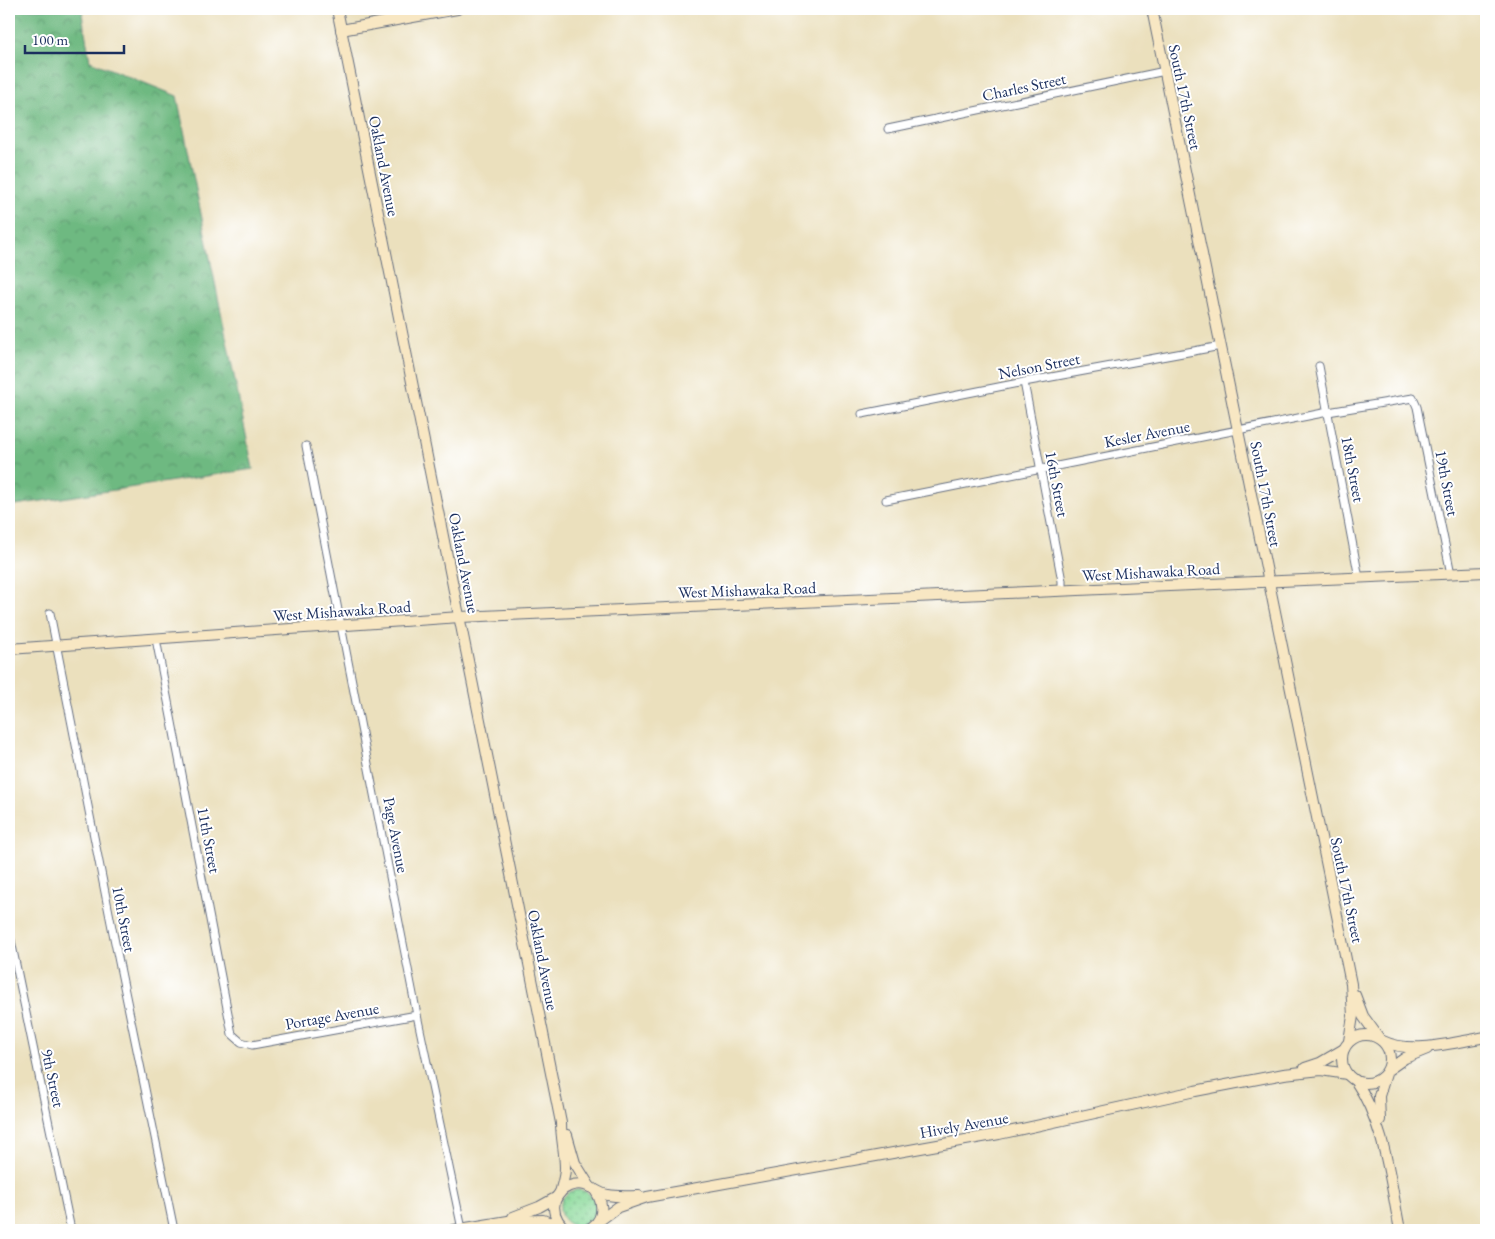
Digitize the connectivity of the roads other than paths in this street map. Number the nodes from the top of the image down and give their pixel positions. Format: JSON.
{"nodes":[{"id":1,"x":337,"y":9,"type":"edge"},
{"id":2,"x":457,"y":9,"type":"edge"},
{"id":3,"x":1152,"y":9,"type":"edge"},
{"id":4,"x":341,"y":30,"type":"junction"},
{"id":5,"x":1165,"y":71,"type":"junction"},
{"id":6,"x":888,"y":129,"type":"dead end"},
{"id":7,"x":1221,"y":346,"type":"junction"},
{"id":8,"x":1319,"y":366,"type":"dead end"},
{"id":9,"x":1024,"y":382,"type":"junction"},
{"id":10,"x":1413,"y":398,"type":"joint"},
{"id":11,"x":1328,"y":412,"type":"junction"},
{"id":12,"x":862,"y":414,"type":"dead end"},
{"id":13,"x":1238,"y":430,"type":"junction"},
{"id":14,"x":306,"y":446,"type":"dead end"},
{"id":15,"x":1041,"y":469,"type":"junction"},
{"id":16,"x":886,"y":500,"type":"dead end"},
{"id":17,"x":1486,"y":572,"type":"edge"},
{"id":18,"x":1451,"y":574,"type":"junction"},
{"id":19,"x":1359,"y":578,"type":"junction"},
{"id":20,"x":1268,"y":582,"type":"junction"},
{"id":21,"x":1062,"y":591,"type":"junction"},
{"id":22,"x":50,"y":613,"type":"dead end"},
{"id":23,"x":460,"y":618,"type":"junction"},
{"id":24,"x":341,"y":626,"type":"junction"},
{"id":25,"x":156,"y":639,"type":"junction"},
{"id":26,"x":56,"y":645,"type":"junction"},
{"id":27,"x":9,"y":648,"type":"edge"},
{"id":28,"x":9,"y":931,"type":"edge"},
{"id":29,"x":1351,"y":984,"type":"junction"},
{"id":30,"x":417,"y":1015,"type":"junction"},
{"id":31,"x":1486,"y":1037,"type":"edge"},
{"id":32,"x":1380,"y":1039,"type":"junction"},
{"id":33,"x":252,"y":1044,"type":"joint"},
{"id":34,"x":1444,"y":1044,"type":"junction"},
{"id":35,"x":1347,"y":1045,"type":"junction"},
{"id":36,"x":1387,"y":1071,"type":"junction"},
{"id":37,"x":1284,"y":1074,"type":"junction"},
{"id":38,"x":1351,"y":1077,"type":"junction"},
{"id":39,"x":561,"y":1123,"type":"junction"},
{"id":40,"x":1382,"y":1141,"type":"junction"},
{"id":41,"x":592,"y":1189,"type":"junction"},
{"id":42,"x":558,"y":1195,"type":"junction"},
{"id":43,"x":647,"y":1196,"type":"junction"},
{"id":44,"x":508,"y":1221,"type":"junction"},
{"id":45,"x":596,"y":1225,"type":"edge"},
{"id":46,"x":566,"y":1229,"type":"edge"},
{"id":47,"x":71,"y":1230,"type":"edge"},
{"id":48,"x":174,"y":1230,"type":"edge"},
{"id":49,"x":458,"y":1230,"type":"edge"},
{"id":50,"x":587,"y":1230,"type":"edge"},
{"id":51,"x":1400,"y":1230,"type":"edge"}],
"edges":[{"from":1,"to":4,"type":"street","name":"Oakland Avenue"},
{"from":2,"to":4,"type":"street"},
{"from":3,"to":5,"type":"street","name":"South 17th Street"},
{"from":4,"to":23,"type":"street","name":"Oakland Avenue"},
{"from":5,"to":6,"type":"street","name":"Charles Street"},
{"from":5,"to":7,"type":"street","name":"South 17th Street"},
{"from":7,"to":9,"type":"street","name":"Nelson Street"},
{"from":7,"to":13,"type":"street","name":"South 17th Street"},
{"from":8,"to":11,"type":"street","name":"18th Street"},
{"from":9,"to":12,"type":"street","name":"Nelson Street"},
{"from":9,"to":15,"type":"street","name":"16th Street"},
{"from":10,"to":11,"type":"street","name":"Kesler Avenue"},
{"from":10,"to":18,"type":"street","name":"19th Street"},
{"from":11,"to":13,"type":"street","name":"Kesler Avenue"},
{"from":11,"to":19,"type":"street","name":"18th Street"},
{"from":13,"to":15,"type":"street","name":"Kesler Avenue"},
{"from":13,"to":20,"type":"street","name":"South 17th Street"},
{"from":14,"to":24,"type":"street","name":"Page Avenue"},
{"from":15,"to":16,"type":"street","name":"Kesler Avenue"},
{"from":15,"to":21,"type":"street","name":"16th Street"},
{"from":17,"to":18,"type":"street","name":"West Mishawaka Road"},
{"from":18,"to":19,"type":"street","name":"West Mishawaka Road"},
{"from":19,"to":20,"type":"street","name":"West Mishawaka Road"},
{"from":20,"to":21,"type":"street","name":"West Mishawaka Road"},
{"from":20,"to":29,"type":"street","name":"South 17th Street"},
{"from":21,"to":23,"type":"street","name":"West Mishawaka Road"},
{"from":22,"to":26,"type":"street","name":"10th Street"},
{"from":23,"to":24,"type":"street","name":"West Mishawaka Road"},
{"from":23,"to":39,"type":"street","name":"Oakland Avenue"},
{"from":24,"to":25,"type":"street","name":"West Mishawaka Road"},
{"from":24,"to":30,"type":"street","name":"Page Avenue"},
{"from":25,"to":26,"type":"street","name":"West Mishawaka Road"},
{"from":25,"to":33,"type":"street","name":"11th Street"},
{"from":26,"to":27,"type":"street","name":"West Mishawaka Road"},
{"from":26,"to":48,"type":"street","name":"10th Street"},
{"from":28,"to":47,"type":"street","name":"9th Street"},
{"from":29,"to":32,"type":"street"},
{"from":29,"to":35,"type":"street"},
{"from":30,"to":33,"type":"street","name":"Portage Avenue"},
{"from":30,"to":49,"type":"street","name":"Page Avenue"},
{"from":31,"to":34,"type":"street"},
{"from":32,"to":34,"type":"street"},
{"from":32,"to":35,"type":"street"},
{"from":32,"to":36,"type":"street"},
{"from":34,"to":36,"type":"street"},
{"from":35,"to":37,"type":"street","name":"Hively Avenue"},
{"from":35,"to":38,"type":"street"},
{"from":36,"to":38,"type":"street"},
{"from":36,"to":40,"type":"street"},
{"from":37,"to":38,"type":"street","name":"Hively Avenue"},
{"from":37,"to":43,"type":"street","name":"Hively Avenue"},
{"from":38,"to":40,"type":"street"},
{"from":39,"to":41,"type":"street","name":"Oakland Avenue"},
{"from":39,"to":42,"type":"street","name":"Oakland Avenue"},
{"from":40,"to":51,"type":"street"},
{"from":41,"to":42,"type":"street","name":"Hively Avenue"},
{"from":41,"to":43,"type":"street","name":"Hively Avenue"},
{"from":41,"to":45,"type":"street"},
{"from":42,"to":44,"type":"street","name":"Hively Avenue"},
{"from":42,"to":46,"type":"street"},
{"from":43,"to":45,"type":"street","name":"Hively Avenue"},
{"from":44,"to":46,"type":"street"},
{"from":44,"to":49,"type":"street"},
{"from":45,"to":50,"type":"street","name":"Hively Avenue"}]}
